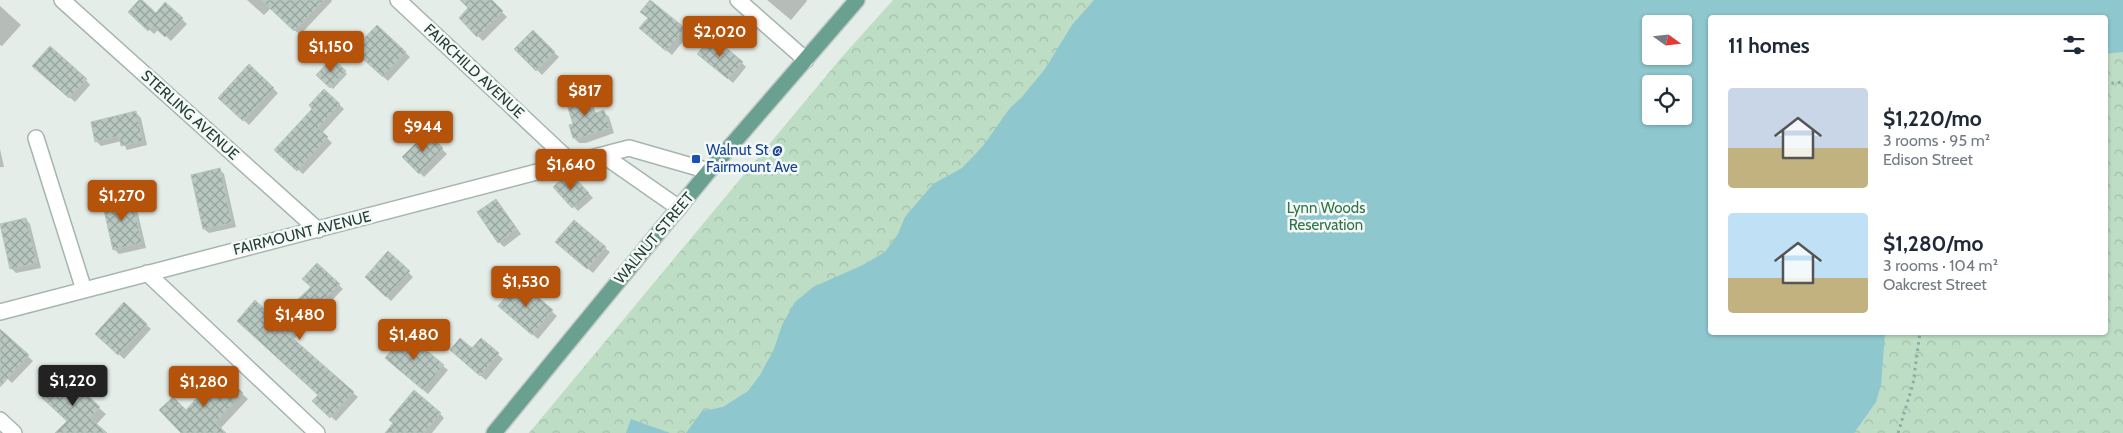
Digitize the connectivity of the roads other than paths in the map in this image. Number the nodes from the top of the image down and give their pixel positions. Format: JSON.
{"nodes":[{"id":1,"x":62,"y":0,"type":"edge"},
{"id":2,"x":398,"y":0,"type":"edge"},
{"id":3,"x":738,"y":0,"type":"edge"},
{"id":4,"x":857,"y":0,"type":"edge"},
{"id":5,"x":806,"y":60,"type":"junction"},
{"id":6,"x":36,"y":138,"type":"dead end"},
{"id":7,"x":603,"y":155,"type":"junction"},
{"id":8,"x":572,"y":163,"type":"junction"},
{"id":9,"x":709,"y":172,"type":"junction"},
{"id":10,"x":679,"y":208,"type":"junction"},
{"id":11,"x":318,"y":230,"type":"junction"},
{"id":12,"x":147,"y":273,"type":"junction"},
{"id":13,"x":84,"y":290,"type":"junction"},
{"id":14,"x":0,"y":312,"type":"edge"},
{"id":15,"x":0,"y":420,"type":"edge"},
{"id":16,"x":14,"y":433,"type":"edge"},
{"id":17,"x":317,"y":433,"type":"edge"},
{"id":18,"x":494,"y":433,"type":"edge"}],
"edges":[{"from":1,"to":11,"type":"street","name":"STERLING AVENUE"},
{"from":2,"to":8,"type":"street","name":"FAIRCHILD AVENUE"},
{"from":3,"to":5,"type":"street"},
{"from":4,"to":5,"type":"main road","name":"WALNUT STREET"},
{"from":5,"to":9,"type":"main road","name":"WALNUT STREET"},
{"from":6,"to":13,"type":"street"},
{"from":7,"to":8,"type":"street","name":"FAIRMOUNT AVENUE"},
{"from":7,"to":9,"type":"street","name":"FAIRMOUNT AVENUE"},
{"from":7,"to":10,"type":"street"},
{"from":8,"to":11,"type":"street","name":"FAIRMOUNT AVENUE"},
{"from":9,"to":10,"type":"main road","name":"WALNUT STREET"},
{"from":10,"to":18,"type":"main road","name":"WALNUT STREET"},
{"from":11,"to":12,"type":"street","name":"FAIRMOUNT AVENUE"},
{"from":12,"to":13,"type":"street","name":"FAIRMOUNT AVENUE"},
{"from":12,"to":17,"type":"street"},
{"from":13,"to":14,"type":"street","name":"FAIRMOUNT AVENUE"},
{"from":15,"to":16,"type":"street"}]}
